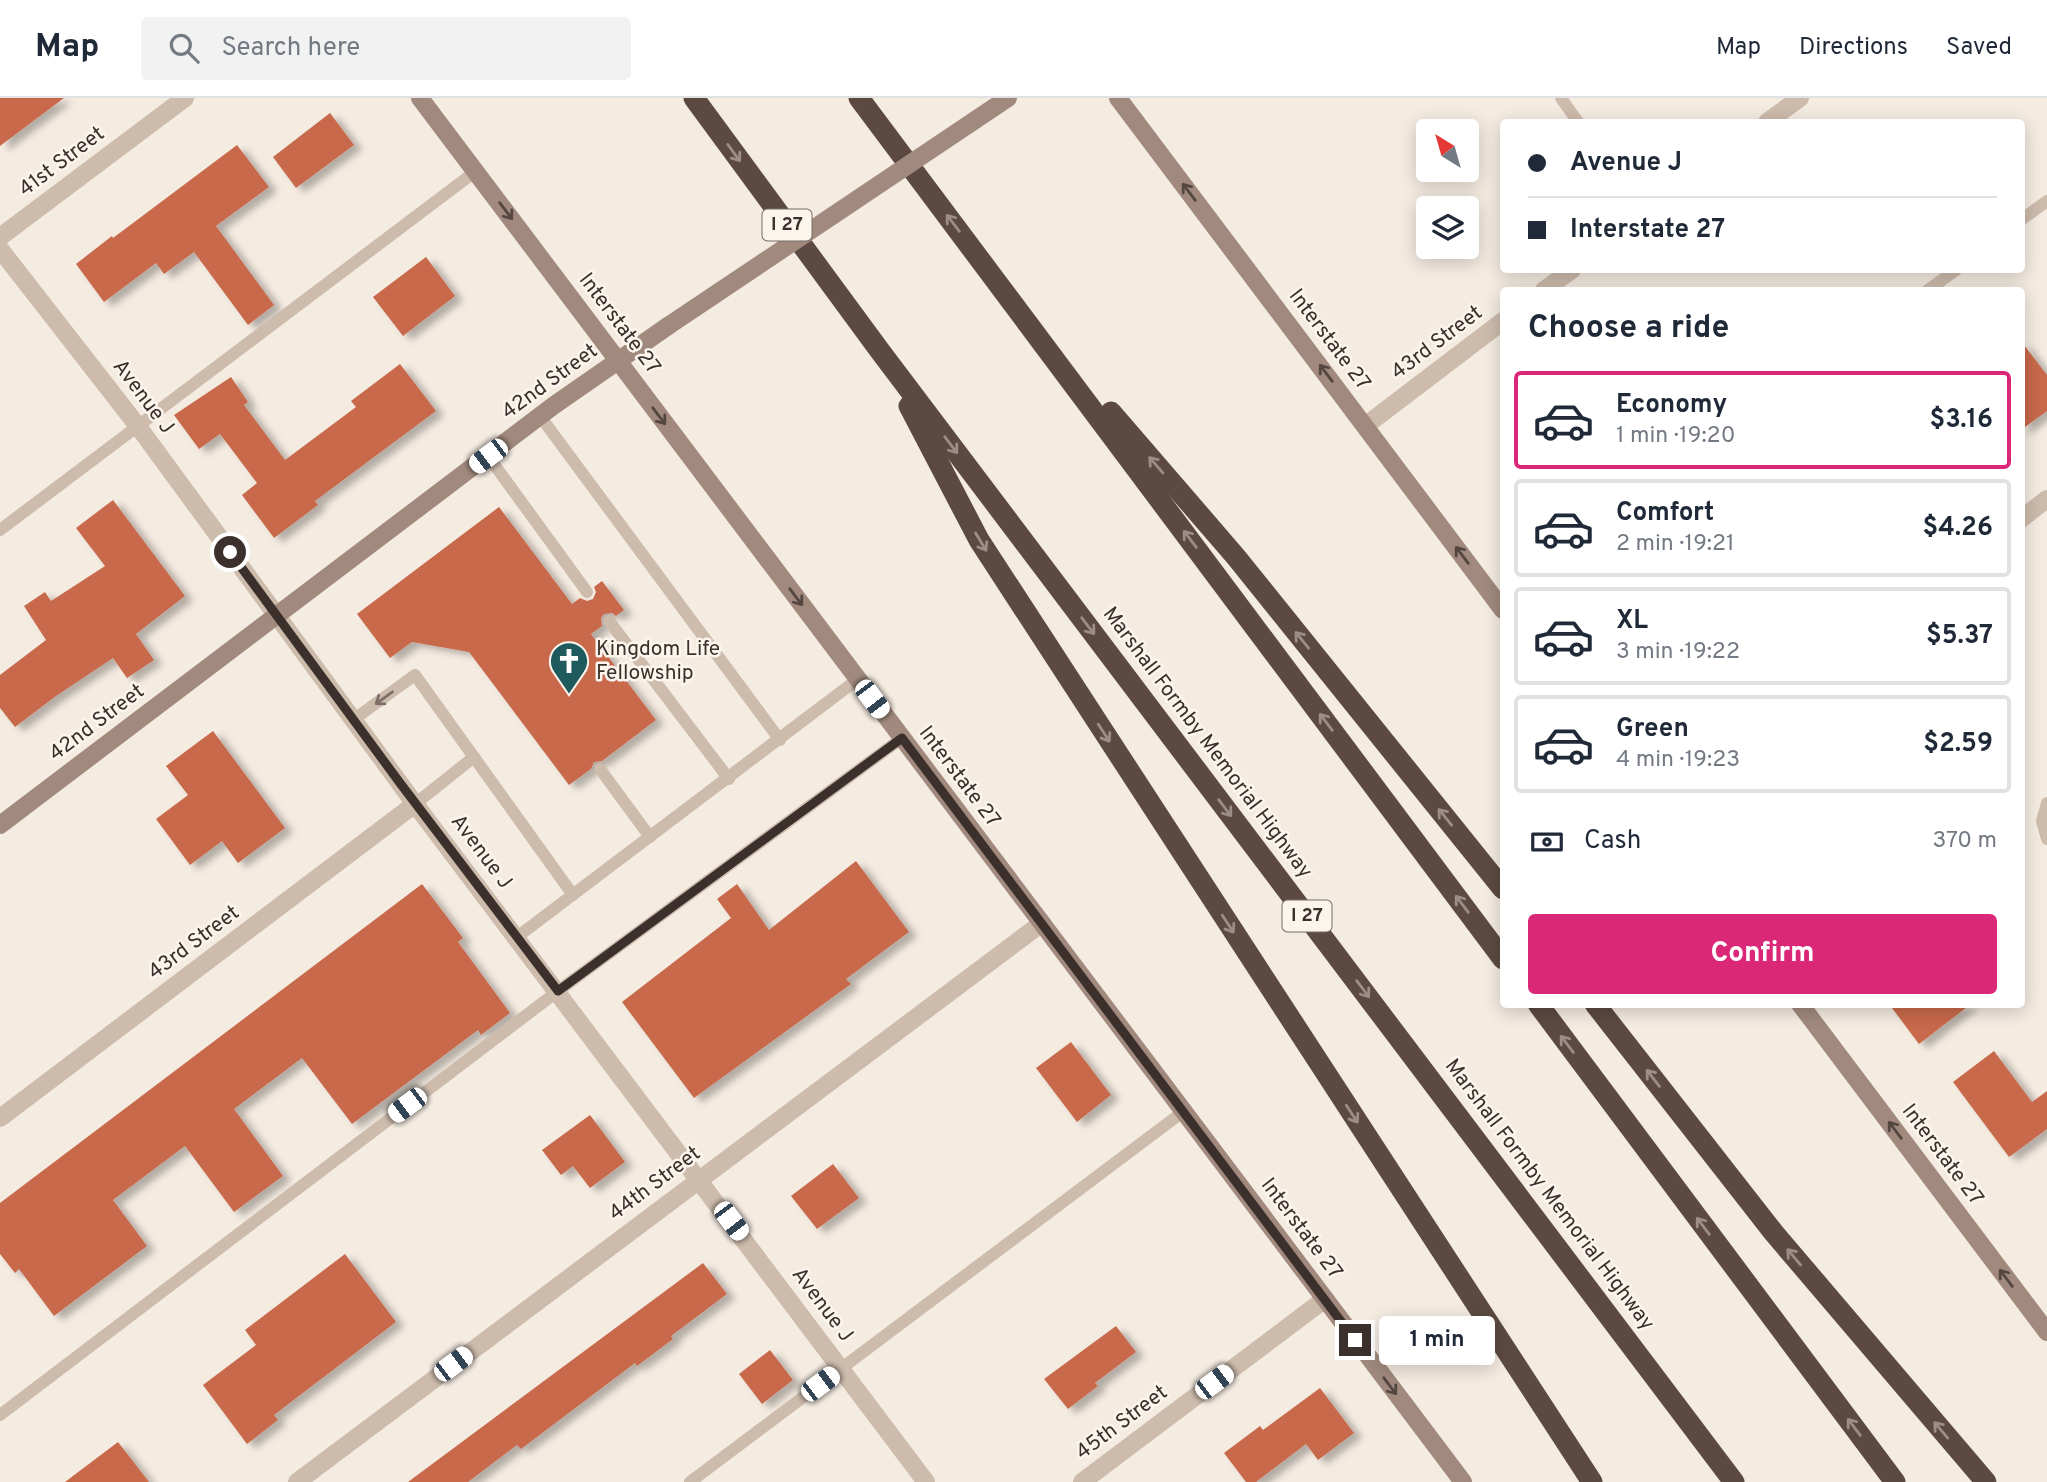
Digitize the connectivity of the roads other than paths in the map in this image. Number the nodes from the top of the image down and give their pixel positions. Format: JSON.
{"nodes":[{"id":1,"x":185,"y":98,"type":"edge"},
{"id":2,"x":420,"y":98,"type":"edge"},
{"id":3,"x":694,"y":98,"type":"edge"},
{"id":4,"x":1008,"y":98,"type":"edge"},
{"id":5,"x":1118,"y":98,"type":"edge"},
{"id":6,"x":1560,"y":98,"type":"edge"},
{"id":7,"x":1800,"y":98,"type":"edge"},
{"id":8,"x":863,"y":103,"type":"edge"},
{"id":9,"x":1576,"y":119,"type":"edge"},
{"id":10,"x":1771,"y":119,"type":"edge"},
{"id":11,"x":476,"y":171,"type":"junction"},
{"id":12,"x":2047,"y":201,"type":"edge"},
{"id":13,"x":2025,"y":217,"type":"edge"},
{"id":14,"x":0,"y":237,"type":"edge"},
{"id":15,"x":0,"y":249,"type":"edge"},
{"id":16,"x":1568,"y":273,"type":"edge"},
{"id":17,"x":1952,"y":273,"type":"edge"},
{"id":18,"x":994,"y":278,"type":"junction"},
{"id":19,"x":1548,"y":287,"type":"edge"},
{"id":20,"x":1932,"y":287,"type":"edge"},
{"id":21,"x":1500,"y":323,"type":"edge"},
{"id":22,"x":880,"y":351,"type":"junction"},
{"id":23,"x":618,"y":361,"type":"junction"},
{"id":24,"x":540,"y":416,"type":"junction"},
{"id":25,"x":137,"y":425,"type":"junction"},
{"id":26,"x":1365,"y":426,"type":"junction"},
{"id":27,"x":488,"y":456,"type":"junction"},
{"id":28,"x":2047,"y":499,"type":"edge"},
{"id":29,"x":2025,"y":516,"type":"edge"},
{"id":30,"x":0,"y":530,"type":"edge"},
{"id":31,"x":587,"y":592,"type":"dead end"},
{"id":32,"x":1500,"y":606,"type":"edge"},
{"id":33,"x":276,"y":616,"type":"junction"},
{"id":34,"x":609,"y":621,"type":"dead end"},
{"id":35,"x":858,"y":679,"type":"junction"},
{"id":36,"x":353,"y":720,"type":"junction"},
{"id":37,"x":902,"y":738,"type":"junction"},
{"id":38,"x":780,"y":740,"type":"junction"},
{"id":39,"x":474,"y":757,"type":"junction"},
{"id":40,"x":600,"y":769,"type":"dead end"},
{"id":41,"x":729,"y":779,"type":"junction"},
{"id":42,"x":2047,"y":803,"type":"edge"},
{"id":43,"x":415,"y":804,"type":"junction"},
{"id":44,"x":0,"y":825,"type":"edge"},
{"id":45,"x":650,"y":837,"type":"junction"},
{"id":46,"x":2047,"y":839,"type":"edge"},
{"id":47,"x":1500,"y":885,"type":"edge"},
{"id":48,"x":573,"y":895,"type":"junction"},
{"id":49,"x":1041,"y":923,"type":"junction"},
{"id":50,"x":517,"y":937,"type":"junction"},
{"id":51,"x":1500,"y":954,"type":"edge"},
{"id":52,"x":558,"y":991,"type":"junction"},
{"id":53,"x":1541,"y":1008,"type":"edge"},
{"id":54,"x":1598,"y":1008,"type":"edge"},
{"id":55,"x":1803,"y":1008,"type":"edge"},
{"id":56,"x":1184,"y":1111,"type":"junction"},
{"id":57,"x":0,"y":1118,"type":"edge"},
{"id":58,"x":699,"y":1180,"type":"junction"},
{"id":59,"x":1325,"y":1299,"type":"junction"},
{"id":60,"x":2047,"y":1332,"type":"edge"},
{"id":61,"x":841,"y":1367,"type":"junction"},
{"id":62,"x":0,"y":1415,"type":"edge"},
{"id":63,"x":297,"y":1482,"type":"edge"},
{"id":64,"x":690,"y":1482,"type":"edge"},
{"id":65,"x":926,"y":1482,"type":"edge"},
{"id":66,"x":1082,"y":1482,"type":"edge"},
{"id":67,"x":1464,"y":1482,"type":"edge"},
{"id":68,"x":1592,"y":1482,"type":"edge"},
{"id":69,"x":1734,"y":1482,"type":"edge"},
{"id":70,"x":1895,"y":1482,"type":"edge"},
{"id":71,"x":1986,"y":1482,"type":"edge"}],
"edges":[{"from":1,"to":14,"type":"street","name":"41st Street"},
{"from":2,"to":11,"type":"main road","name":"Interstate 27"},
{"from":3,"to":22,"type":"highway","name":"Marshall Formby Memorial Highway","number":"I 27","one_way":true},
{"from":4,"to":23,"type":"main road","name":"42nd Street","bridge":true},
{"from":26,"to":5,"type":"main road","name":"Interstate 27","one_way":true},
{"from":6,"to":9,"type":"lane"},
{"from":7,"to":10,"type":"street"},
{"from":18,"to":8,"type":"highway","one_way":true},
{"from":11,"to":23,"type":"main road","name":"Interstate 27","one_way":true},
{"from":11,"to":25,"type":"lane"},
{"from":12,"to":13,"type":"lane"},
{"from":15,"to":25,"type":"street","name":"Avenue J"},
{"from":16,"to":19,"type":"street"},
{"from":17,"to":20,"type":"lane"},
{"from":47,"to":18,"type":"highway","one_way":true},
{"from":51,"to":18,"type":"highway","one_way":true},
{"from":21,"to":26,"type":"street","name":"43rd Street"},
{"from":22,"to":68,"type":"highway","one_way":true},
{"from":22,"to":69,"type":"highway","name":"Marshall Formby Memorial Highway","number":"I 27","one_way":true},
{"from":23,"to":24,"type":"main road","name":"42nd Street"},
{"from":23,"to":35,"type":"main road","name":"Interstate 27","one_way":true},
{"from":24,"to":27,"type":"main road","name":"42nd Street"},
{"from":24,"to":38,"type":"lane"},
{"from":25,"to":30,"type":"lane"},
{"from":25,"to":33,"type":"street","name":"Avenue J"},
{"from":32,"to":26,"type":"main road","name":"Interstate 27","one_way":true},
{"from":27,"to":31,"type":"lane"},
{"from":27,"to":33,"type":"main road","name":"42nd Street"},
{"from":28,"to":29,"type":"street"},
{"from":33,"to":36,"type":"street","name":"Avenue J"},
{"from":33,"to":44,"type":"main road","name":"42nd Street"},
{"from":34,"to":41,"type":"lane"},
{"from":35,"to":37,"type":"main road","name":"Interstate 27"},
{"from":35,"to":38,"type":"lane"},
{"from":39,"to":36,"type":"lane","one_way":true},
{"from":36,"to":43,"type":"street","name":"Avenue J"},
{"from":37,"to":49,"type":"main road","name":"Interstate 27"},
{"from":37,"to":52,"type":"lane"},
{"from":38,"to":41,"type":"lane"},
{"from":39,"to":43,"type":"lane"},
{"from":39,"to":48,"type":"lane"},
{"from":40,"to":45,"type":"lane"},
{"from":41,"to":45,"type":"lane"},
{"from":42,"to":46,"type":"lane"},
{"from":43,"to":50,"type":"street","name":"Avenue J"},
{"from":43,"to":57,"type":"street","name":"43rd Street"},
{"from":45,"to":48,"type":"lane"},
{"from":48,"to":50,"type":"lane"},
{"from":49,"to":56,"type":"main road","name":"Interstate 27"},
{"from":49,"to":58,"type":"street","name":"44th Street"},
{"from":50,"to":52,"type":"street","name":"Avenue J"},
{"from":52,"to":58,"type":"street","name":"Avenue J"},
{"from":52,"to":62,"type":"lane"},
{"from":70,"to":53,"type":"highway","one_way":true},
{"from":71,"to":54,"type":"highway","one_way":true},
{"from":60,"to":55,"type":"main road","name":"Interstate 27","one_way":true},
{"from":56,"to":59,"type":"main road","name":"Interstate 27"},
{"from":56,"to":61,"type":"lane"},
{"from":58,"to":61,"type":"street","name":"Avenue J"},
{"from":58,"to":63,"type":"street","name":"44th Street"},
{"from":59,"to":66,"type":"street","name":"45th Street"},
{"from":59,"to":67,"type":"main road","name":"Interstate 27","one_way":true},
{"from":61,"to":64,"type":"lane"},
{"from":61,"to":65,"type":"street","name":"Avenue J"}]}
